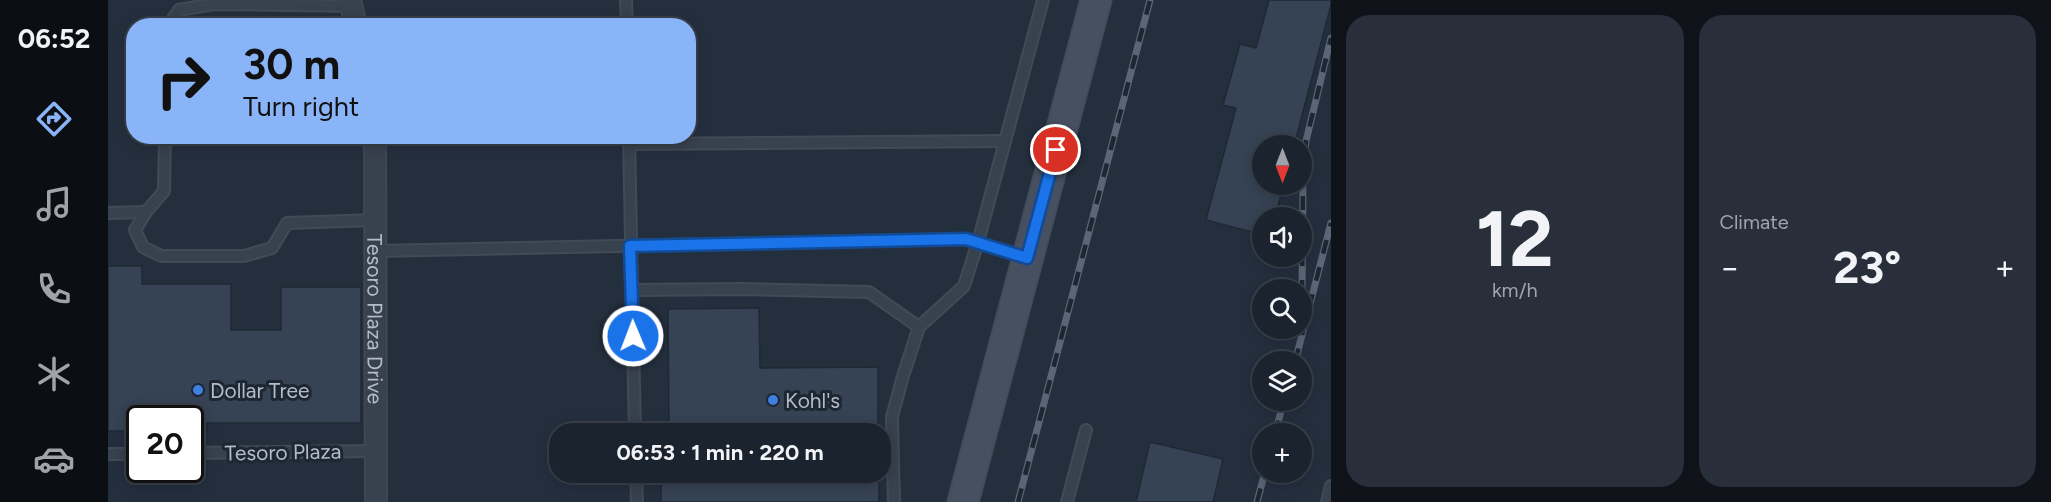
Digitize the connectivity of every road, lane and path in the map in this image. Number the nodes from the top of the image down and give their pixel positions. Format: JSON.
{"nodes":[{"id":1,"x":626,"y":0,"type":"edge"},
{"id":2,"x":1043,"y":0,"type":"edge"},
{"id":3,"x":1096,"y":0,"type":"edge"},
{"id":4,"x":353,"y":10,"type":"edge"},
{"id":5,"x":174,"y":18,"type":"edge"},
{"id":6,"x":627,"y":18,"type":"edge"},
{"id":7,"x":696,"y":140,"type":"edge"},
{"id":8,"x":1005,"y":141,"type":"junction"},
{"id":9,"x":165,"y":144,"type":"edge"},
{"id":10,"x":375,"y":144,"type":"edge"},
{"id":11,"x":629,"y":144,"type":"edge"},
{"id":12,"x":147,"y":212,"type":"junction"},
{"id":13,"x":108,"y":213,"type":"edge"},
{"id":14,"x":375,"y":220,"type":"junction"},
{"id":15,"x":978,"y":242,"type":"junction"},
{"id":16,"x":630,"y":246,"type":"junction"},
{"id":17,"x":375,"y":251,"type":"junction"},
{"id":18,"x":1027,"y":258,"type":"junction"},
{"id":19,"x":632,"y":290,"type":"junction"},
{"id":20,"x":919,"y":327,"type":"junction"},
{"id":21,"x":635,"y":423,"type":"edge"},
{"id":22,"x":1086,"y":430,"type":"dead end"},
{"id":23,"x":375,"y":451,"type":"junction"},
{"id":24,"x":204,"y":453,"type":"edge"},
{"id":25,"x":108,"y":454,"type":"edge"},
{"id":26,"x":126,"y":454,"type":"edge"},
{"id":27,"x":636,"y":483,"type":"edge"},
{"id":28,"x":1331,"y":486,"type":"edge"},
{"id":29,"x":376,"y":502,"type":"edge"},
{"id":30,"x":637,"y":502,"type":"edge"},
{"id":31,"x":894,"y":502,"type":"edge"},
{"id":32,"x":963,"y":502,"type":"edge"},
{"id":33,"x":1067,"y":502,"type":"edge"},
{"id":34,"x":1327,"y":502,"type":"edge"}],
"edges":[{"from":1,"to":6,"type":"lane"},
{"from":2,"to":8,"type":"lane"},
{"from":3,"to":18,"type":"main road"},
{"from":4,"to":5,"type":"lane"},
{"from":7,"to":8,"type":"lane"},
{"from":8,"to":15,"type":"lane"},
{"from":9,"to":12,"type":"lane"},
{"from":10,"to":14,"type":"street","name":"Tesoro Plaza Drive"},
{"from":11,"to":16,"type":"lane"},
{"from":12,"to":13,"type":"lane"},
{"from":12,"to":14,"type":"lane"},
{"from":14,"to":17,"type":"street","name":"Tesoro Plaza Drive"},
{"from":15,"to":16,"type":"lane"},
{"from":15,"to":18,"type":"lane"},
{"from":15,"to":20,"type":"lane"},
{"from":16,"to":17,"type":"lane"},
{"from":16,"to":19,"type":"lane"},
{"from":17,"to":23,"type":"street","name":"Tesoro Plaza Drive"},
{"from":18,"to":32,"type":"main road"},
{"from":19,"to":20,"type":"lane"},
{"from":19,"to":21,"type":"lane"},
{"from":20,"to":31,"type":"lane"},
{"from":22,"to":33,"type":"lane"},
{"from":23,"to":24,"type":"lane","name":"Tesoro Plaza"},
{"from":23,"to":29,"type":"street","name":"Tesoro Plaza Drive"},
{"from":25,"to":26,"type":"lane"},
{"from":27,"to":30,"type":"lane"},
{"from":28,"to":34,"type":"lane"}]}
